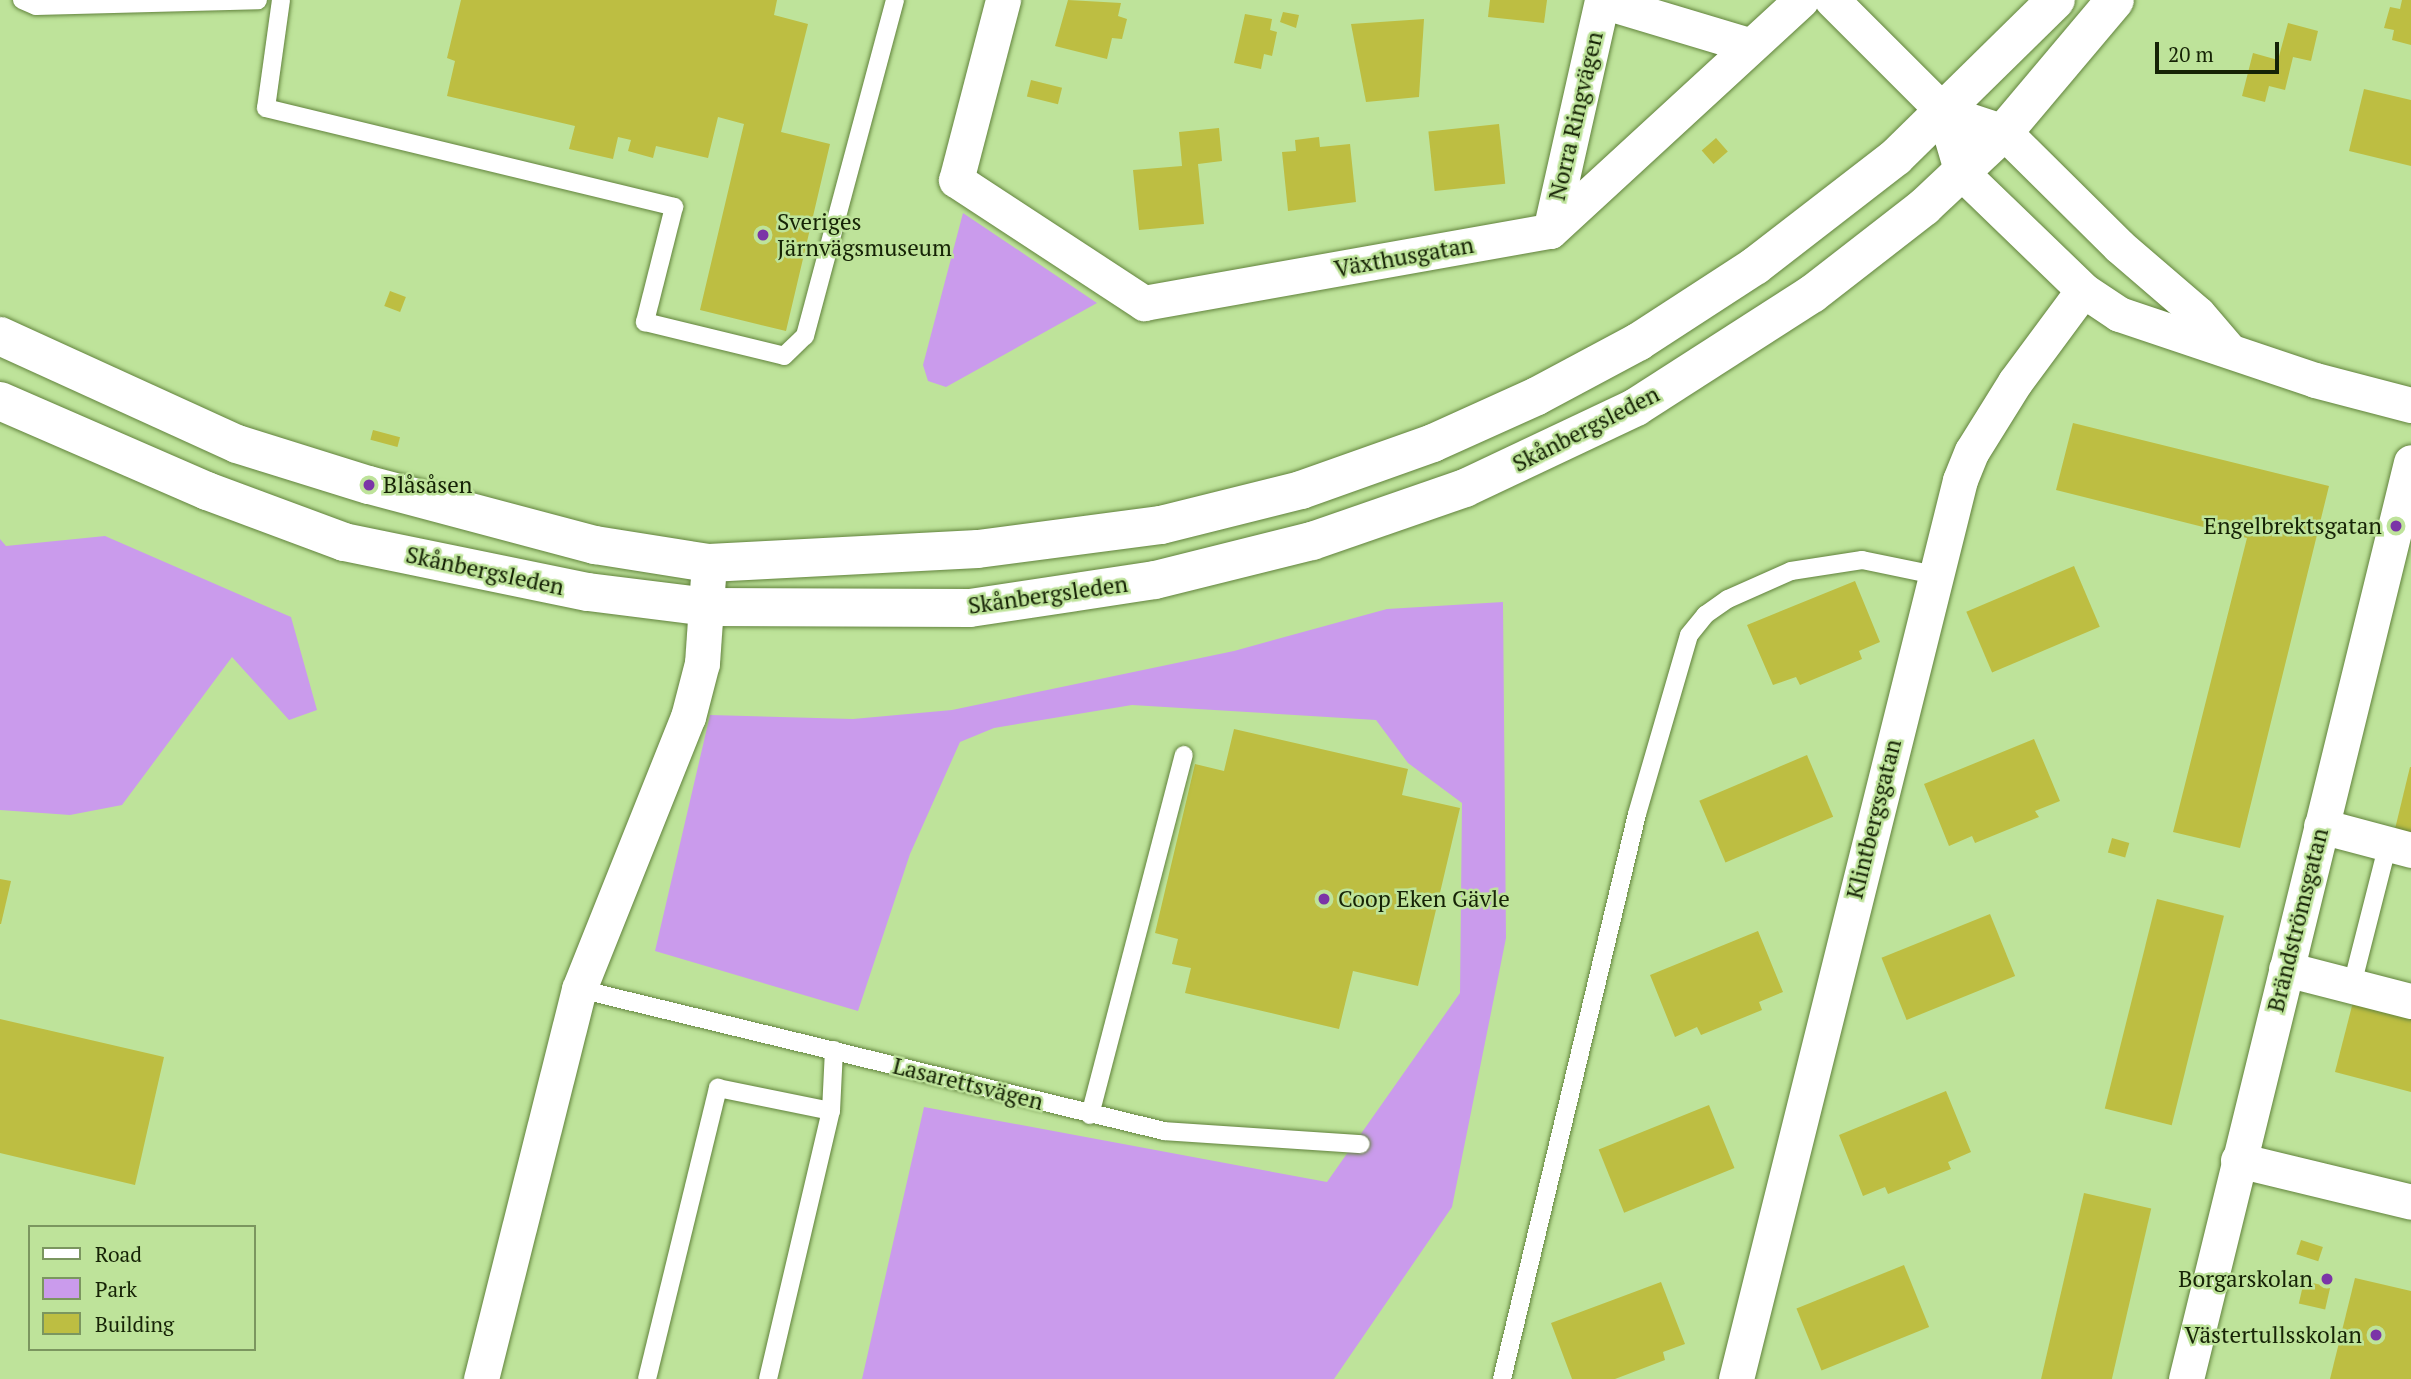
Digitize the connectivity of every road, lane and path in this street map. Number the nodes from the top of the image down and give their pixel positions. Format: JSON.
{"nodes":[{"id":1,"x":22,"y":0,"type":"edge"},
{"id":2,"x":258,"y":0,"type":"edge"},
{"id":3,"x":281,"y":0,"type":"edge"},
{"id":4,"x":895,"y":0,"type":"edge"},
{"id":5,"x":1003,"y":0,"type":"edge"},
{"id":6,"x":1602,"y":0,"type":"edge"},
{"id":7,"x":1801,"y":0,"type":"edge"},
{"id":8,"x":1832,"y":0,"type":"edge"},
{"id":9,"x":2056,"y":0,"type":"edge"},
{"id":10,"x":2115,"y":0,"type":"edge"},
{"id":11,"x":1749,"y":45,"type":"junction"},
{"id":12,"x":1944,"y":112,"type":"junction"},
{"id":13,"x":2004,"y":132,"type":"junction"},
{"id":14,"x":1962,"y":173,"type":"junction"},
{"id":15,"x":1550,"y":231,"type":"junction"},
{"id":16,"x":2083,"y":290,"type":"junction"},
{"id":17,"x":0,"y":336,"type":"edge"},
{"id":18,"x":2228,"y":349,"type":"junction"},
{"id":19,"x":0,"y":401,"type":"edge"},
{"id":20,"x":2411,"y":405,"type":"edge"},
{"id":21,"x":2411,"y":462,"type":"edge"},
{"id":22,"x":709,"y":563,"type":"junction"},
{"id":23,"x":1935,"y":575,"type":"junction"},
{"id":24,"x":2397,"y":583,"type":"edge"},
{"id":25,"x":709,"y":607,"type":"junction"},
{"id":26,"x":1184,"y":755,"type":"dead end"},
{"id":27,"x":2321,"y":826,"type":"junction"},
{"id":28,"x":2399,"y":847,"type":"edge"},
{"id":29,"x":2286,"y":969,"type":"junction"},
{"id":30,"x":2351,"y":985,"type":"junction"},
{"id":31,"x":579,"y":989,"type":"junction"},
{"id":32,"x":2411,"y":1000,"type":"edge"},
{"id":33,"x":834,"y":1050,"type":"junction"},
{"id":34,"x":831,"y":1111,"type":"junction"},
{"id":35,"x":1090,"y":1115,"type":"junction"},
{"id":36,"x":1361,"y":1143,"type":"dead end"},
{"id":37,"x":2238,"y":1160,"type":"junction"},
{"id":38,"x":2411,"y":1202,"type":"edge"},
{"id":39,"x":481,"y":1379,"type":"edge"},
{"id":40,"x":647,"y":1379,"type":"edge"},
{"id":41,"x":768,"y":1379,"type":"edge"},
{"id":42,"x":1502,"y":1379,"type":"edge"},
{"id":43,"x":1736,"y":1379,"type":"edge"},
{"id":44,"x":2186,"y":1379,"type":"edge"}],
"edges":[{"from":1,"to":2,"type":"lane"},
{"from":3,"to":4,"type":"lane"},
{"from":5,"to":15,"type":"street","name":"Växthusgatan"},
{"from":6,"to":11,"type":"street"},
{"from":6,"to":15,"type":"street","name":"Norra Ringvägen"},
{"from":7,"to":11,"type":"street"},
{"from":8,"to":12,"type":"street"},
{"from":9,"to":12,"type":"street"},
{"from":10,"to":13,"type":"street","name":"Skånbergsleden"},
{"from":11,"to":15,"type":"street"},
{"from":12,"to":13,"type":"street"},
{"from":12,"to":14,"type":"street"},
{"from":12,"to":22,"type":"street"},
{"from":13,"to":14,"type":"street","name":"Skånbergsleden"},
{"from":13,"to":18,"type":"street"},
{"from":14,"to":16,"type":"street"},
{"from":14,"to":25,"type":"street","name":"Skånbergsleden"},
{"from":16,"to":18,"type":"street"},
{"from":16,"to":23,"type":"street","name":"Klintbergsgatan"},
{"from":17,"to":22,"type":"street"},
{"from":18,"to":20,"type":"street"},
{"from":19,"to":25,"type":"street","name":"Skånbergsleden"},
{"from":21,"to":24,"type":"street","name":"Brändströmsgatan"},
{"from":22,"to":25,"type":"street"},
{"from":23,"to":42,"type":"lane"},
{"from":23,"to":43,"type":"street","name":"Klintbergsgatan"},
{"from":24,"to":27,"type":"street","name":"Brändströmsgatan"},
{"from":25,"to":31,"type":"street"},
{"from":26,"to":35,"type":"lane"},
{"from":27,"to":28,"type":"street"},
{"from":27,"to":29,"type":"street","name":"Brändströmsgatan"},
{"from":28,"to":30,"type":"lane"},
{"from":29,"to":30,"type":"street"},
{"from":29,"to":37,"type":"street","name":"Brändströmsgatan"},
{"from":30,"to":32,"type":"street"},
{"from":31,"to":33,"type":"lane","name":"Lasarettsvägen"},
{"from":31,"to":39,"type":"street"},
{"from":33,"to":34,"type":"lane"},
{"from":33,"to":35,"type":"lane","name":"Lasarettsvägen"},
{"from":34,"to":40,"type":"lane"},
{"from":34,"to":41,"type":"lane"},
{"from":35,"to":36,"type":"lane","name":"Lasarettsvägen"},
{"from":37,"to":38,"type":"street"},
{"from":37,"to":44,"type":"street","name":"Brändströmsgatan"}]}
